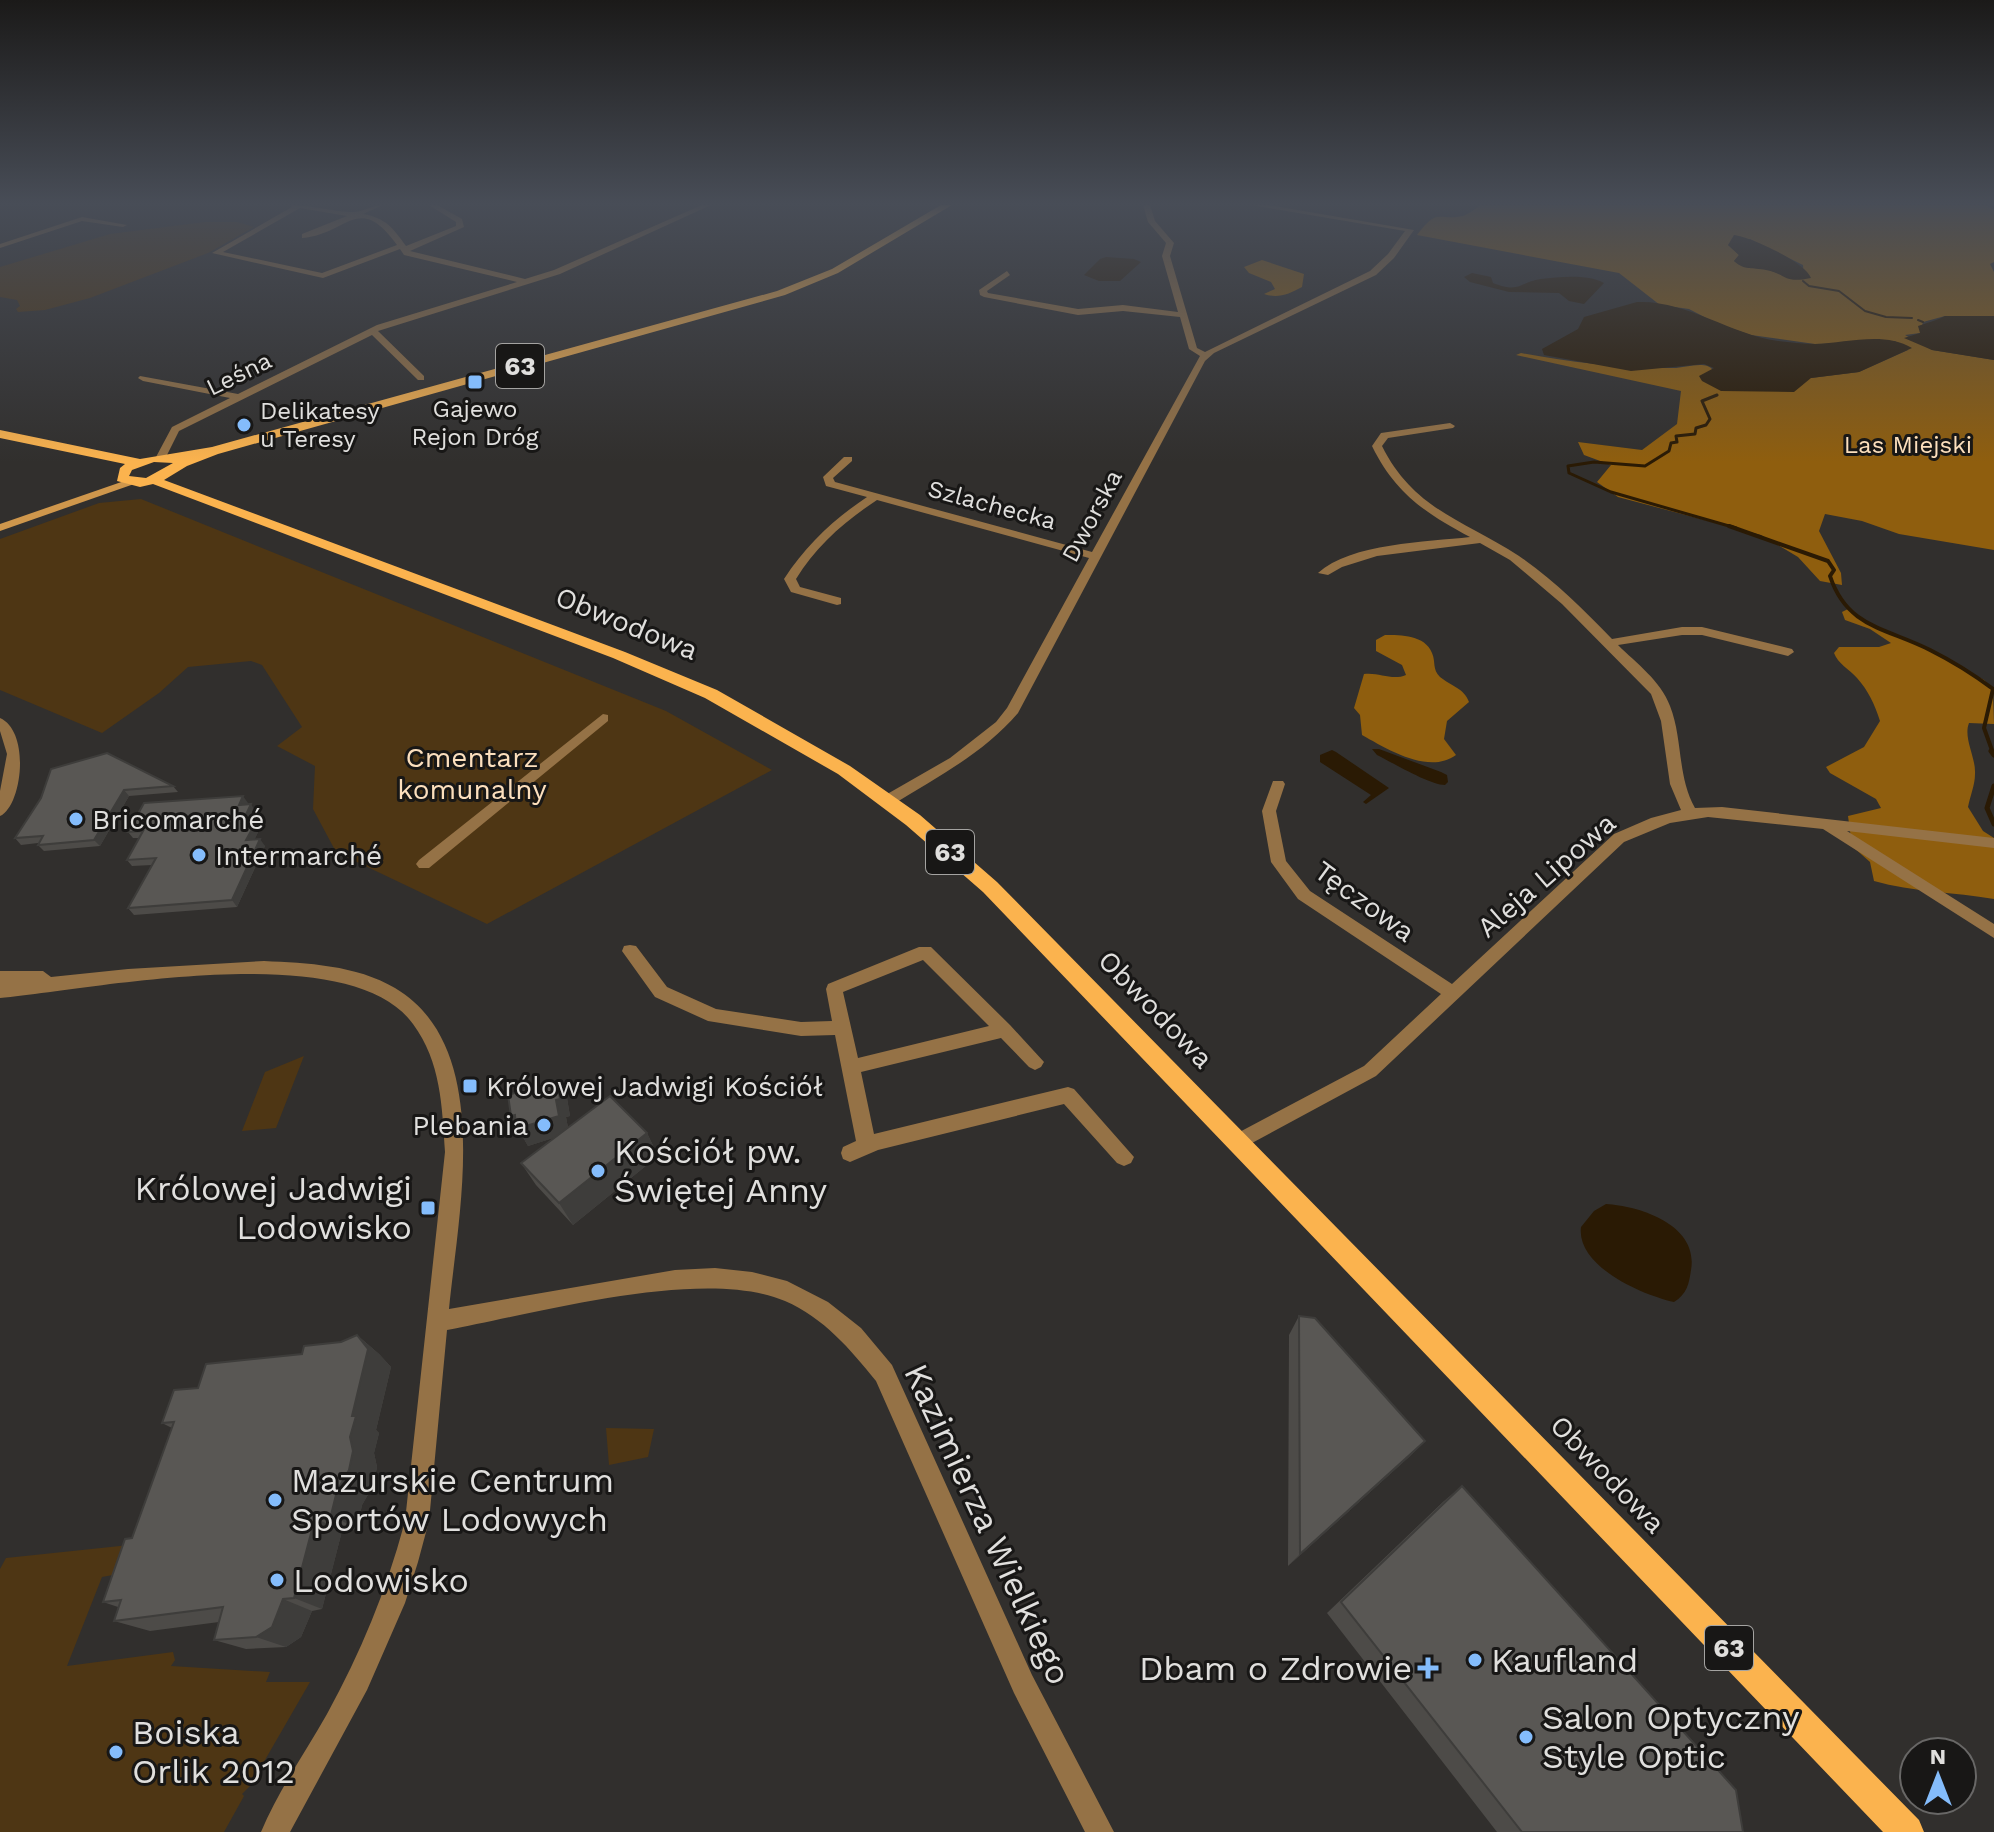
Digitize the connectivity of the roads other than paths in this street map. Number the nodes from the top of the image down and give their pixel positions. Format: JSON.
{"nodes":[{"id":1,"x":504,"y":290,"type":"edge"},
{"id":2,"x":787,"y":290,"type":"edge"},
{"id":3,"x":983,"y":290,"type":"edge"},
{"id":4,"x":1176,"y":290,"type":"edge"},
{"id":5,"x":1337,"y":290,"type":"edge"},
{"id":6,"x":1183,"y":315,"type":"junction"},
{"id":7,"x":373,"y":331,"type":"junction"},
{"id":8,"x":1205,"y":355,"type":"junction"},
{"id":9,"x":143,"y":378,"type":"dead end"},
{"id":10,"x":421,"y":378,"type":"dead end"},
{"id":11,"x":238,"y":397,"type":"junction"},
{"id":12,"x":1450,"y":426,"type":"dead end"},
{"id":13,"x":0,"y":434,"type":"edge"},
{"id":14,"x":848,"y":459,"type":"dead end"},
{"id":15,"x":172,"y":468,"type":"junction"},
{"id":16,"x":129,"y":472,"type":"junction"},
{"id":17,"x":875,"y":497,"type":"junction"},
{"id":18,"x":0,"y":528,"type":"edge"},
{"id":19,"x":1483,"y":539,"type":"junction"},
{"id":20,"x":1096,"y":556,"type":"junction"},
{"id":21,"x":1324,"y":573,"type":"dead end"},
{"id":22,"x":837,"y":601,"type":"dead end"},
{"id":23,"x":1607,"y":643,"type":"junction"},
{"id":24,"x":1788,"y":652,"type":"dead end"},
{"id":25,"x":603,"y":718,"type":"dead end"},
{"id":26,"x":0,"y":722,"type":"edge"},
{"id":27,"x":1278,"y":784,"type":"dead end"},
{"id":28,"x":887,"y":801,"type":"junction"},
{"id":29,"x":0,"y":811,"type":"edge"},
{"id":30,"x":1690,"y":813,"type":"junction"},
{"id":31,"x":1825,"y":825,"type":"junction"},
{"id":32,"x":1994,"y":843,"type":"edge"},
{"id":33,"x":424,"y":864,"type":"dead end"},
{"id":34,"x":1994,"y":932,"type":"edge"},
{"id":35,"x":630,"y":951,"type":"dead end"},
{"id":36,"x":0,"y":978,"type":"edge"},
{"id":37,"x":76,"y":980,"type":"junction"},
{"id":38,"x":0,"y":991,"type":"edge"},
{"id":39,"x":1453,"y":994,"type":"junction"},
{"id":40,"x":843,"y":1028,"type":"junction"},
{"id":41,"x":1004,"y":1030,"type":"junction"},
{"id":42,"x":1035,"y":1062,"type":"dead end"},
{"id":43,"x":851,"y":1067,"type":"junction"},
{"id":44,"x":1239,"y":1142,"type":"junction"},
{"id":45,"x":1124,"y":1157,"type":"dead end"},
{"id":46,"x":439,"y":1321,"type":"junction"},
{"id":47,"x":275,"y":1832,"type":"edge"},
{"id":48,"x":1100,"y":1832,"type":"edge"},
{"id":49,"x":1907,"y":1832,"type":"edge"}],
"edges":[{"from":1,"to":7,"type":"street","name":"Leśna"},
{"from":2,"to":15,"type":"main road","number":"63"},
{"from":3,"to":6,"type":"street"},
{"from":4,"to":6,"type":"street"},
{"from":5,"to":8,"type":"street"},
{"from":6,"to":8,"type":"street"},
{"from":7,"to":10,"type":"street"},
{"from":7,"to":11,"type":"street","name":"Leśna"},
{"from":8,"to":20,"type":"street","name":"Dworska"},
{"from":9,"to":11,"type":"street"},
{"from":11,"to":15,"type":"street","name":"Leśna"},
{"from":12,"to":19,"type":"street"},
{"from":13,"to":16,"type":"main road"},
{"from":14,"to":17,"type":"street","name":"Szlachecka"},
{"from":15,"to":16,"type":"main road"},
{"from":15,"to":16,"type":"main road","name":"Obwodowa","number":"63"},
{"from":15,"to":28,"type":"main road","name":"Obwodowa","number":"63"},
{"from":16,"to":18,"type":"street"},
{"from":17,"to":20,"type":"street","name":"Szlachecka"},
{"from":17,"to":22,"type":"street"},
{"from":19,"to":21,"type":"street"},
{"from":19,"to":23,"type":"street"},
{"from":20,"to":28,"type":"street","name":"Dworska"},
{"from":23,"to":24,"type":"street"},
{"from":23,"to":30,"type":"street"},
{"from":25,"to":33,"type":"street"},
{"from":26,"to":29,"type":"street"},
{"from":27,"to":39,"type":"street","name":"Tęczowa"},
{"from":28,"to":44,"type":"main road","name":"Obwodowa","number":"63"},
{"from":30,"to":31,"type":"street","name":"Aleja Lipowa"},
{"from":30,"to":39,"type":"street","name":"Aleja Lipowa"},
{"from":31,"to":32,"type":"street","name":"Aleja Lipowa"},
{"from":31,"to":34,"type":"street"},
{"from":35,"to":40,"type":"street"},
{"from":36,"to":37,"type":"street"},
{"from":37,"to":38,"type":"street"},
{"from":37,"to":46,"type":"street"},
{"from":39,"to":44,"type":"street","name":"Aleja Lipowa"},
{"from":40,"to":41,"type":"street"},
{"from":40,"to":43,"type":"street"},
{"from":41,"to":42,"type":"street"},
{"from":41,"to":43,"type":"street"},
{"from":43,"to":45,"type":"street"},
{"from":44,"to":49,"type":"main road","name":"Obwodowa","number":"63"},
{"from":46,"to":47,"type":"street"},
{"from":46,"to":48,"type":"street","name":"Kazimierza Wielkiego"}]}
